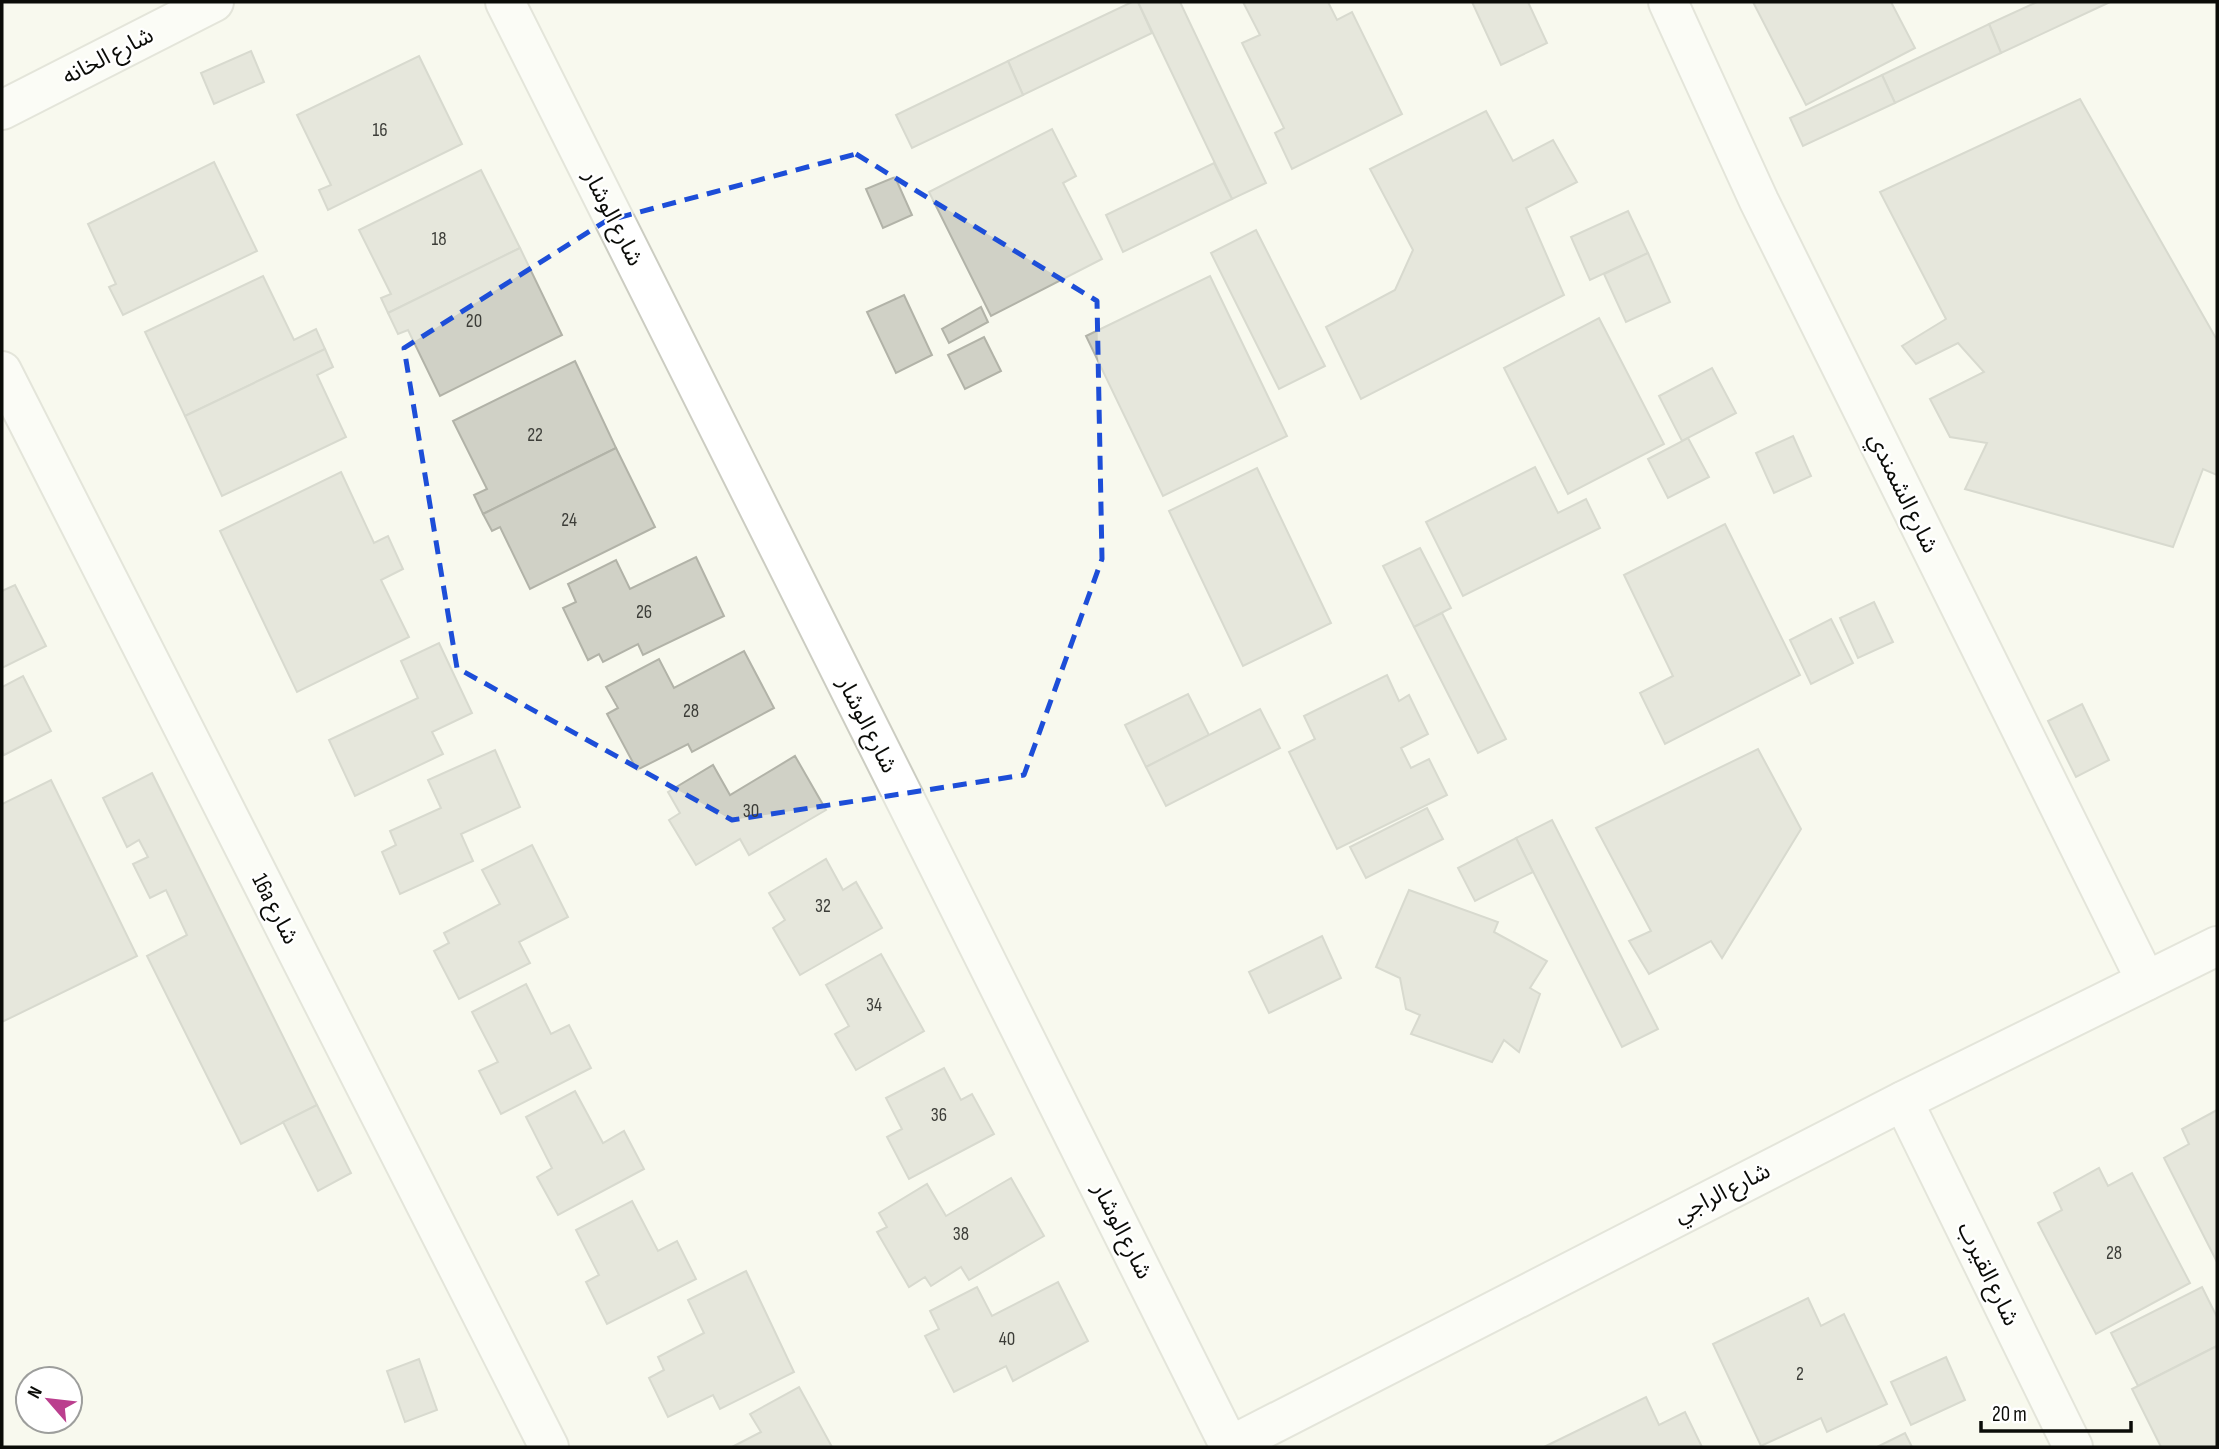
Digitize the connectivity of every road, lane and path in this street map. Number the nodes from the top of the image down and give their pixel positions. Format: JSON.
{"nodes":[{"id":1,"x":214,"y":2,"type":"edge"},
{"id":2,"x":505,"y":2,"type":"edge"},
{"id":3,"x":1668,"y":2,"type":"edge"},
{"id":4,"x":2,"y":110,"type":"edge"},
{"id":5,"x":2,"y":371,"type":"edge"},
{"id":6,"x":2217,"y":946,"type":"edge"},
{"id":7,"x":2146,"y":981,"type":"junction"},
{"id":8,"x":1903,"y":1101,"type":"junction"},
{"id":9,"x":549,"y":1447,"type":"edge"},
{"id":10,"x":1230,"y":1447,"type":"edge"},
{"id":11,"x":2073,"y":1447,"type":"edge"}],
"edges":[{"from":1,"to":4,"type":"street","name":"شارع الخانه"},
{"from":2,"to":10,"type":"street","name":"شارع الوشار"},
{"from":3,"to":7,"type":"street","name":"شارع الشمندي"},
{"from":5,"to":9,"type":"street","name":"16a شارع"},
{"from":6,"to":7,"type":"street","name":"شارع الراجي"},
{"from":7,"to":8,"type":"street","name":"شارع الراجي"},
{"from":8,"to":10,"type":"street","name":"شارع الراجي"},
{"from":8,"to":11,"type":"street","name":"شارع القيرب"}]}
